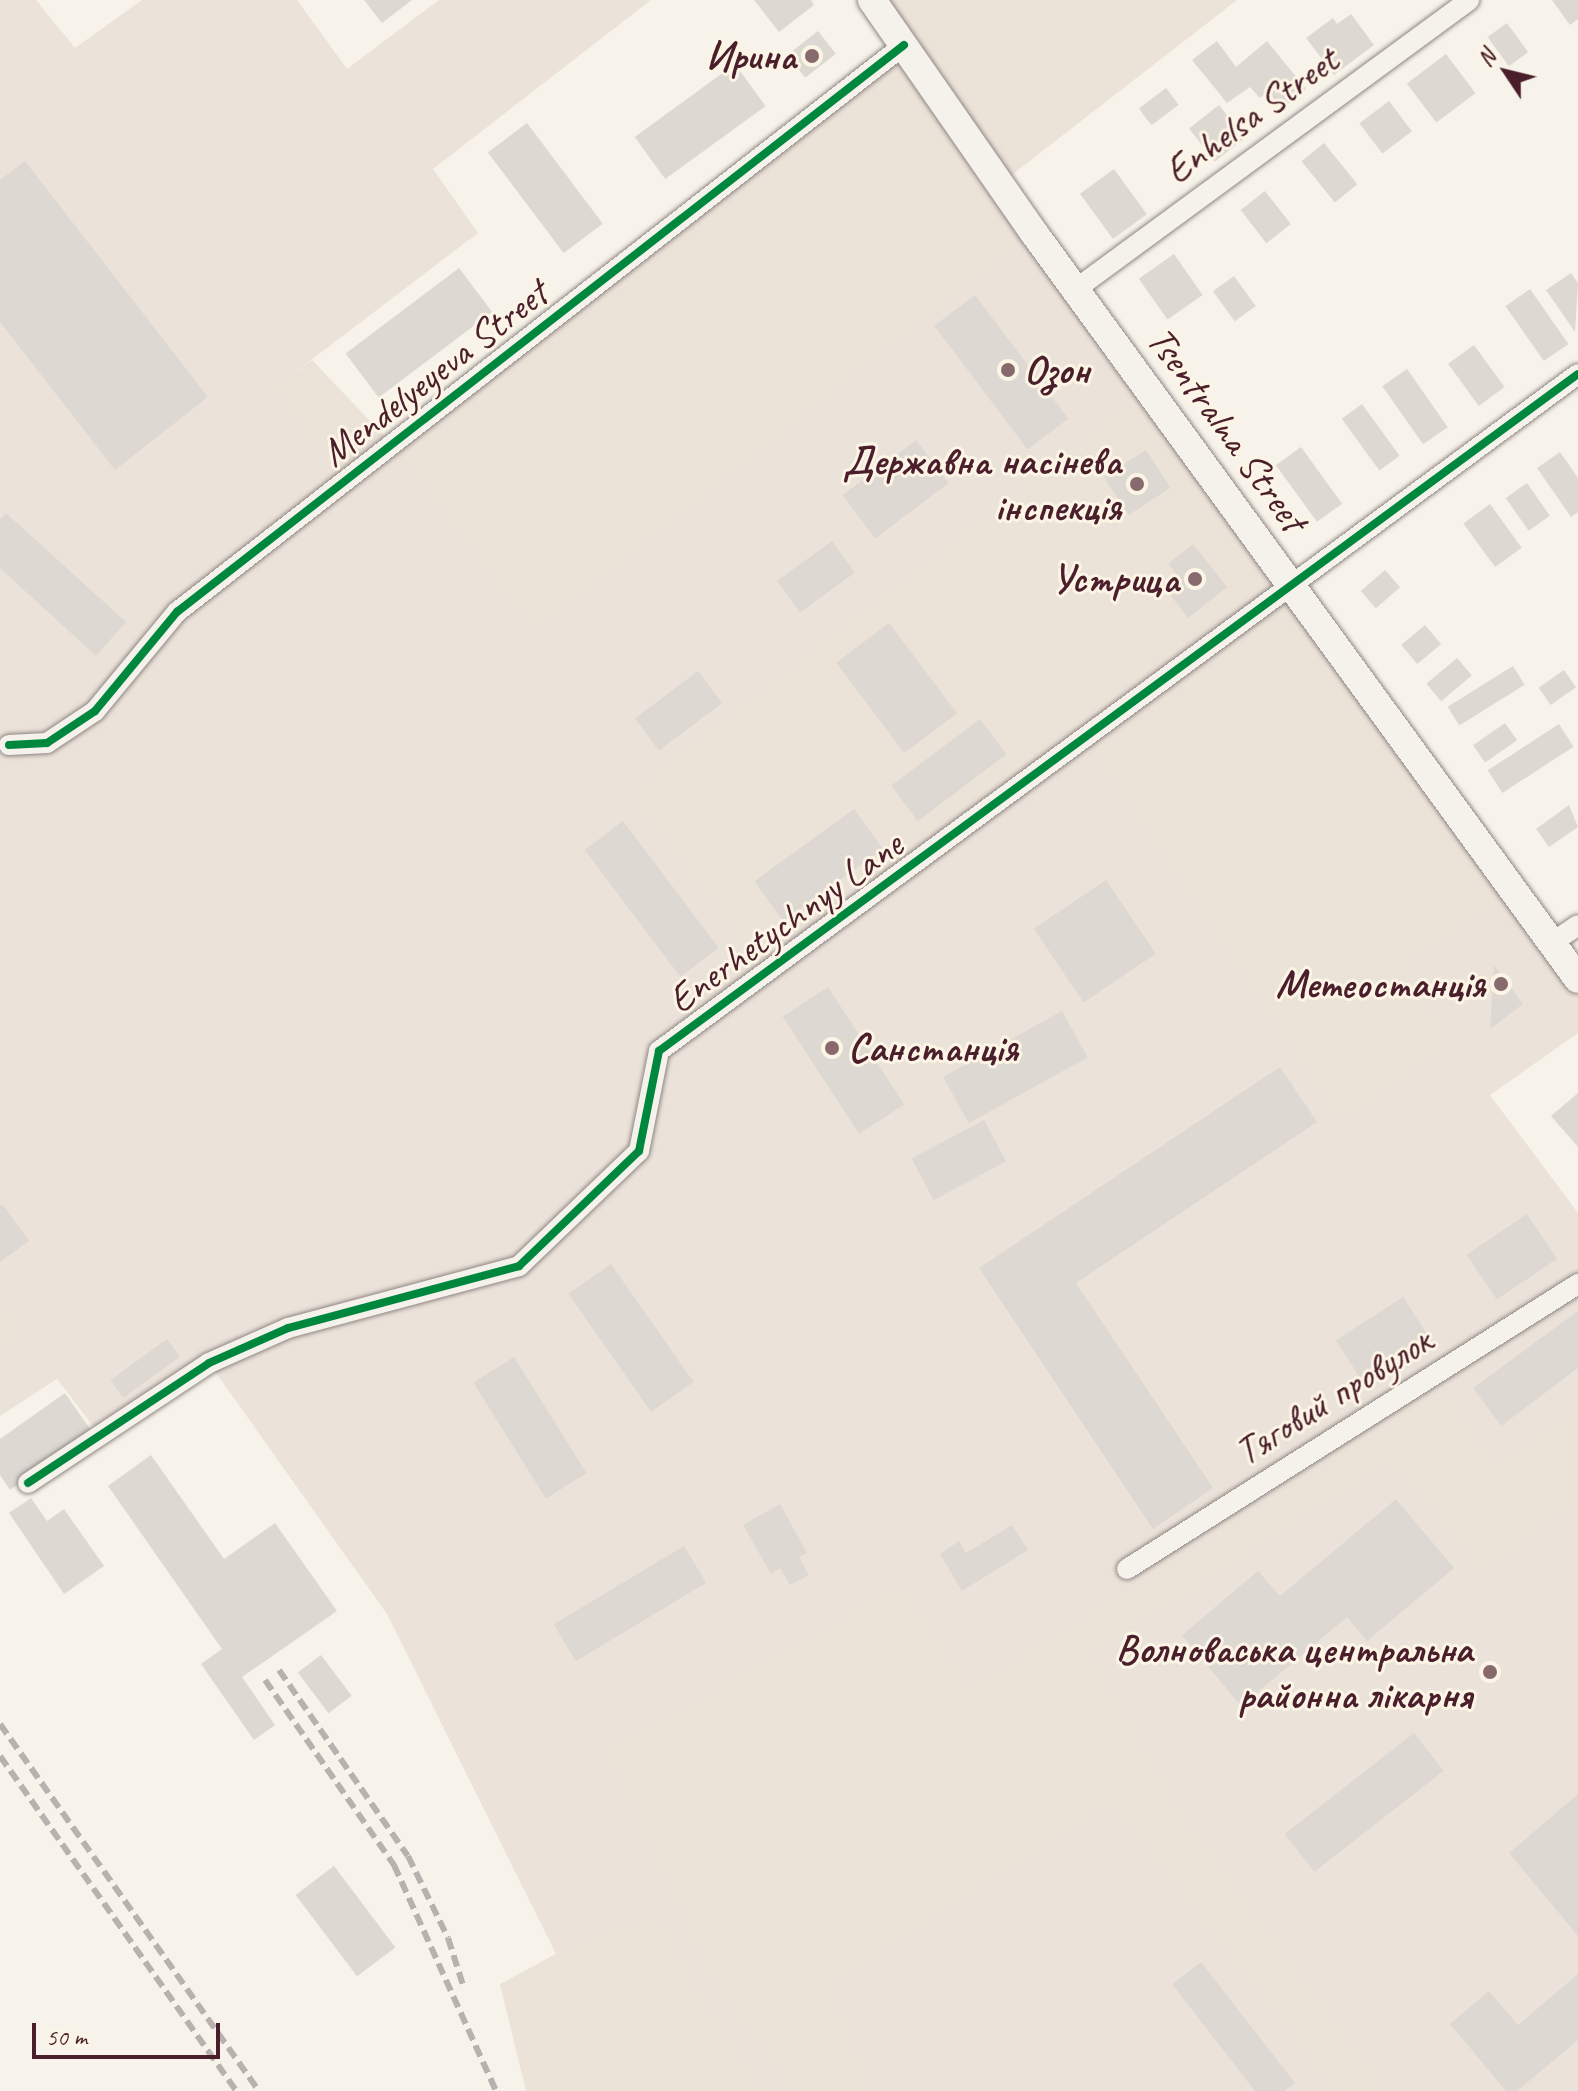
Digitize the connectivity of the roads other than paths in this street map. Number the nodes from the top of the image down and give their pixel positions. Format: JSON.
{"nodes":[{"id":1,"x":872,"y":0,"type":"edge"},
{"id":2,"x":1469,"y":0,"type":"edge"},
{"id":3,"x":904,"y":45,"type":"junction"},
{"id":4,"x":1076,"y":289,"type":"junction"},
{"id":5,"x":1578,"y":374,"type":"edge"},
{"id":6,"x":1290,"y":586,"type":"junction"},
{"id":7,"x":9,"y":745,"type":"dead end"},
{"id":8,"x":1578,"y":925,"type":"edge"},
{"id":9,"x":1553,"y":942,"type":"junction"},
{"id":10,"x":1578,"y":979,"type":"edge"},
{"id":11,"x":1578,"y":1284,"type":"edge"},
{"id":12,"x":28,"y":1483,"type":"dead end"},
{"id":13,"x":1127,"y":1569,"type":"dead end"}],
"edges":[{"from":1,"to":3,"type":"main road","name":"Tsentralna Street"},
{"from":2,"to":4,"type":"street","name":"Enhelsa Street"},
{"from":3,"to":4,"type":"main road","name":"Tsentralna Street"},
{"from":3,"to":7,"type":"street","name":"Mendelyeyeva Street"},
{"from":4,"to":6,"type":"main road","name":"Tsentralna Street"},
{"from":5,"to":6,"type":"street","name":"Enerhetychnyy Lane"},
{"from":6,"to":9,"type":"main road","name":"Tsentralna Street"},
{"from":6,"to":12,"type":"street","name":"Enerhetychnyy Lane"},
{"from":8,"to":9,"type":"street"},
{"from":9,"to":10,"type":"main road","name":"Tsentralna Street"},
{"from":11,"to":13,"type":"street","name":"Тяговий провулок"}]}
